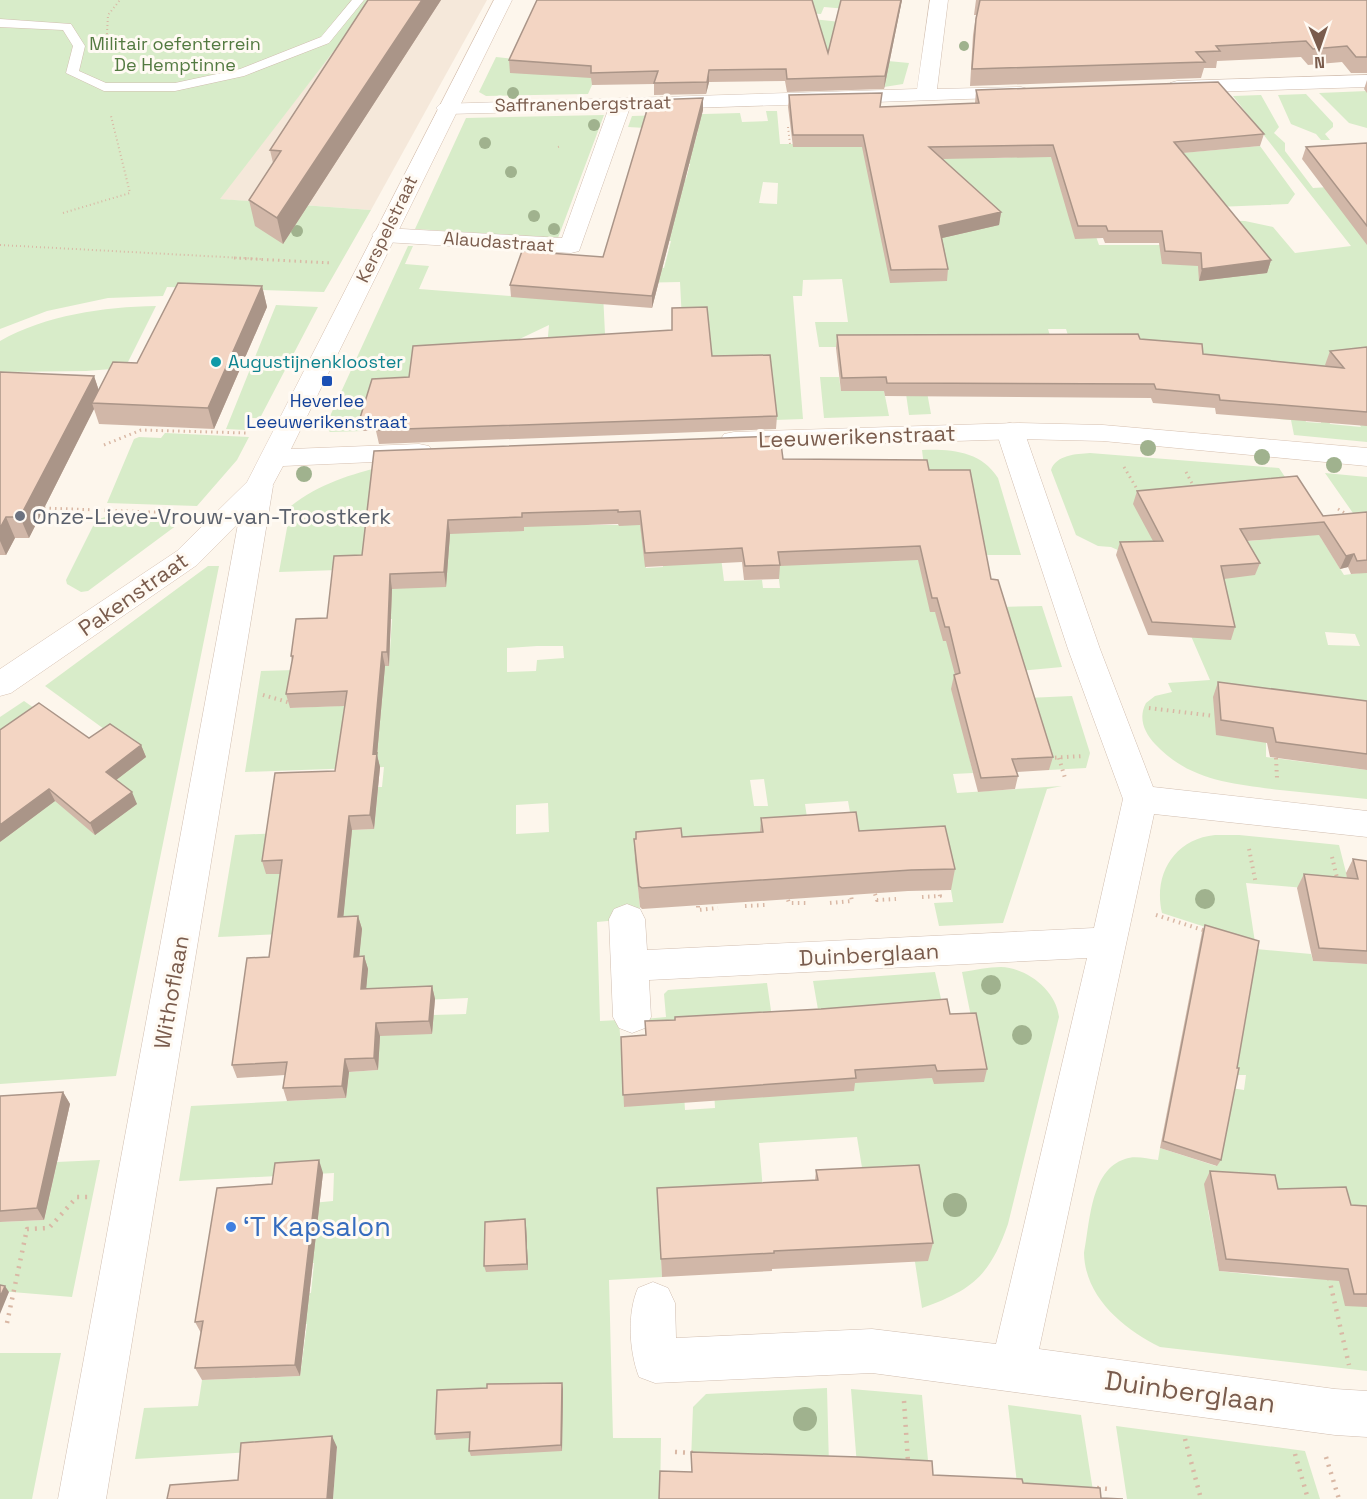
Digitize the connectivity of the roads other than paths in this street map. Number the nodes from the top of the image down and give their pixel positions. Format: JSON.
{"nodes":[{"id":1,"x":358,"y":0,"type":"edge"},
{"id":2,"x":503,"y":0,"type":"edge"},
{"id":3,"x":939,"y":0,"type":"edge"},
{"id":4,"x":0,"y":23,"type":"edge"},
{"id":5,"x":1367,"y":81,"type":"edge"},
{"id":6,"x":1163,"y":88,"type":"edge"},
{"id":7,"x":1038,"y":92,"type":"edge"},
{"id":8,"x":926,"y":96,"type":"junction"},
{"id":9,"x":621,"y":103,"type":"junction"},
{"id":10,"x":447,"y":108,"type":"junction"},
{"id":11,"x":384,"y":235,"type":"junction"},
{"id":12,"x":1010,"y":431,"type":"junction"},
{"id":13,"x":707,"y":441,"type":"edge"},
{"id":14,"x":443,"y":451,"type":"edge"},
{"id":15,"x":1367,"y":457,"type":"edge"},
{"id":16,"x":273,"y":460,"type":"junction"},
{"id":17,"x":0,"y":685,"type":"edge"},
{"id":18,"x":1140,"y":799,"type":"junction"},
{"id":19,"x":1367,"y":824,"type":"edge"},
{"id":20,"x":627,"y":919,"type":"dead end"},
{"id":21,"x":1113,"y":923,"type":"junction"},
{"id":22,"x":629,"y":966,"type":"junction"},
{"id":23,"x":632,"y":1017,"type":"dead end"},
{"id":24,"x":653,"y":1303,"type":"dead end"},
{"id":25,"x":1013,"y":1368,"type":"junction"},
{"id":26,"x":1364,"y":1413,"type":"edge"},
{"id":27,"x":82,"y":1499,"type":"edge"}],
"edges":[{"from":1,"to":4,"type":"lane"},
{"from":2,"to":10,"type":"street","name":"Kerspelstraat"},
{"from":3,"to":8,"type":"street"},
{"from":5,"to":6,"type":"street"},
{"from":7,"to":8,"type":"street","name":"Saffranenbergstraat"},
{"from":8,"to":9,"type":"street","name":"Saffranenbergstraat"},
{"from":9,"to":10,"type":"street","name":"Saffranenbergstraat"},
{"from":9,"to":11,"type":"street","name":"Alaudastraat"},
{"from":10,"to":11,"type":"street","name":"Kerspelstraat"},
{"from":11,"to":16,"type":"street","name":"Kerspelstraat"},
{"from":12,"to":13,"type":"street","name":"Leeuwerikenstraat"},
{"from":12,"to":15,"type":"street","name":"Leeuwerikenstraat"},
{"from":12,"to":18,"type":"street"},
{"from":14,"to":16,"type":"street"},
{"from":16,"to":17,"type":"street","name":"Pakenstraat"},
{"from":16,"to":27,"type":"street","name":"Withoflaan"},
{"from":18,"to":19,"type":"street"},
{"from":18,"to":21,"type":"street"},
{"from":20,"to":22,"type":"street"},
{"from":21,"to":22,"type":"street","name":"Duinberglaan"},
{"from":21,"to":25,"type":"street"},
{"from":22,"to":23,"type":"street"},
{"from":24,"to":25,"type":"street","name":"Duinberglaan"},
{"from":25,"to":26,"type":"street","name":"Duinberglaan"}]}
